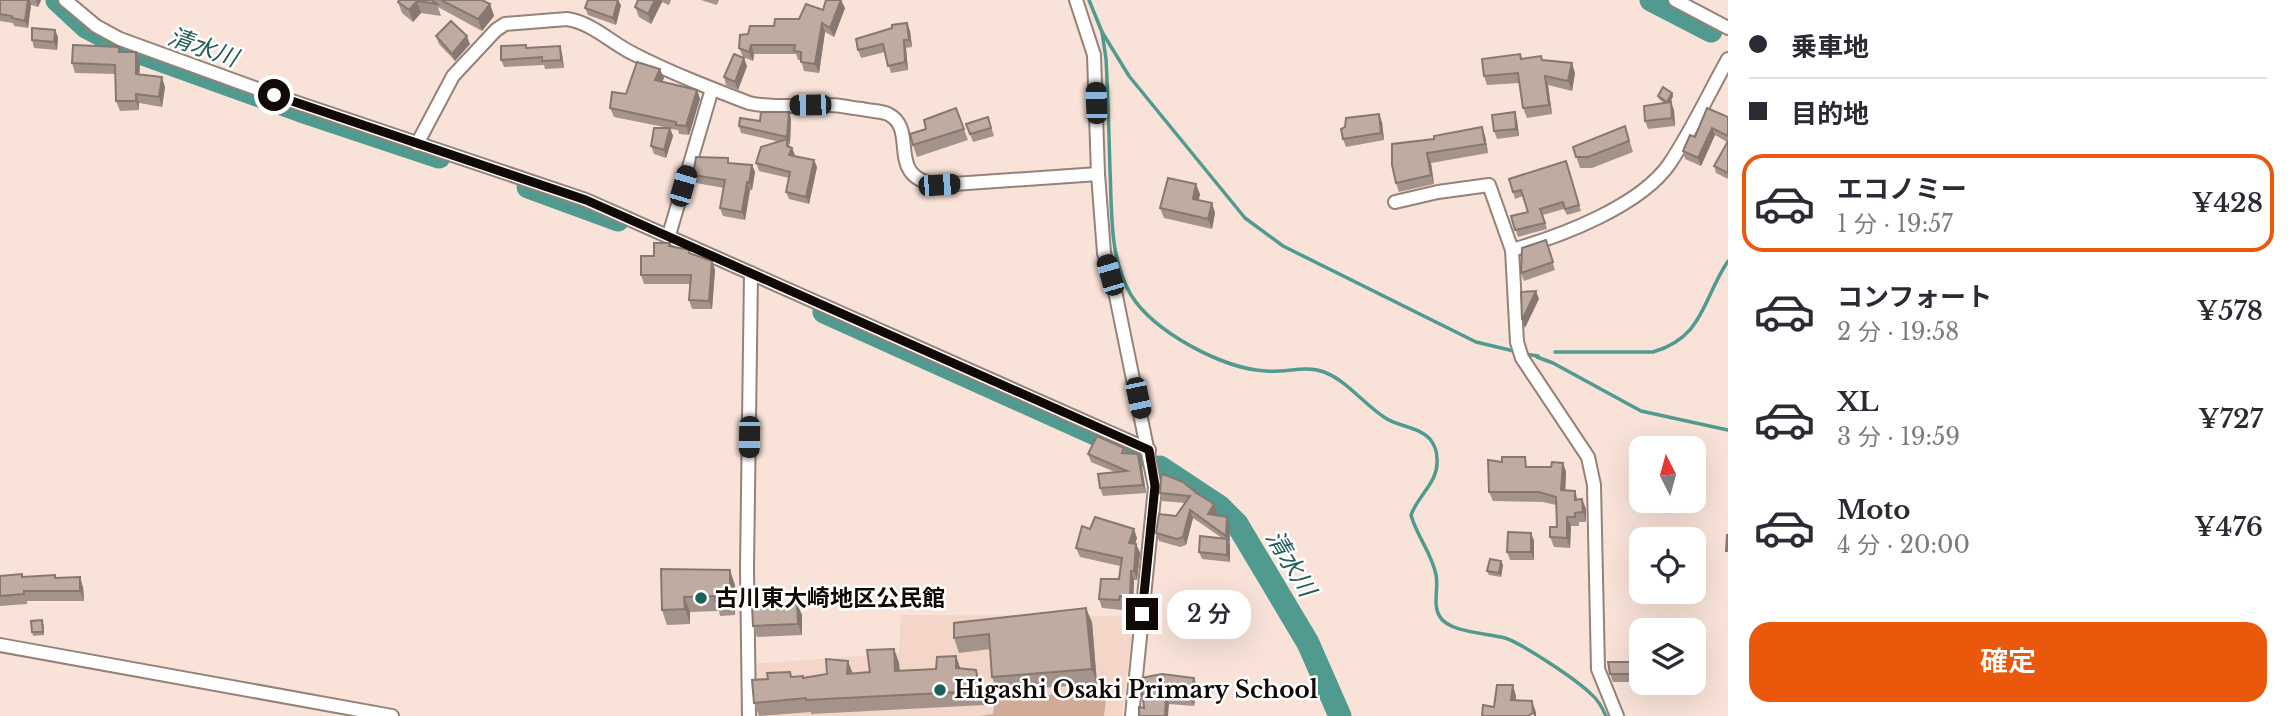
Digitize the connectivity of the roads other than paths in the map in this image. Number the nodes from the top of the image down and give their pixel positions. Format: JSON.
{"nodes":[{"id":1,"x":65,"y":0,"type":"edge"},
{"id":2,"x":1076,"y":0,"type":"edge"},
{"id":3,"x":1675,"y":0,"type":"edge"},
{"id":4,"x":1728,"y":28,"type":"edge"},
{"id":5,"x":1728,"y":59,"type":"edge"},
{"id":6,"x":712,"y":89,"type":"junction"},
{"id":7,"x":417,"y":144,"type":"junction"},
{"id":8,"x":1098,"y":174,"type":"junction"},
{"id":9,"x":1395,"y":202,"type":"dead end"},
{"id":10,"x":669,"y":235,"type":"junction"},
{"id":11,"x":1512,"y":250,"type":"junction"},
{"id":12,"x":751,"y":273,"type":"junction"},
{"id":13,"x":1149,"y":450,"type":"junction"},
{"id":14,"x":0,"y":645,"type":"edge"},
{"id":15,"x":392,"y":716,"type":"edge"},
{"id":16,"x":750,"y":716,"type":"edge"},
{"id":17,"x":1132,"y":716,"type":"edge"},
{"id":18,"x":1616,"y":716,"type":"edge"}],
"edges":[{"from":1,"to":7,"type":"street"},
{"from":2,"to":8,"type":"street"},
{"from":3,"to":4,"type":"street"},
{"from":5,"to":11,"type":"street"},
{"from":6,"to":7,"type":"street"},
{"from":6,"to":8,"type":"street"},
{"from":6,"to":10,"type":"street"},
{"from":7,"to":10,"type":"street"},
{"from":8,"to":13,"type":"street"},
{"from":9,"to":11,"type":"street"},
{"from":10,"to":12,"type":"street"},
{"from":11,"to":18,"type":"street"},
{"from":12,"to":13,"type":"street"},
{"from":12,"to":16,"type":"street"},
{"from":13,"to":17,"type":"street"},
{"from":14,"to":15,"type":"street"}]}
